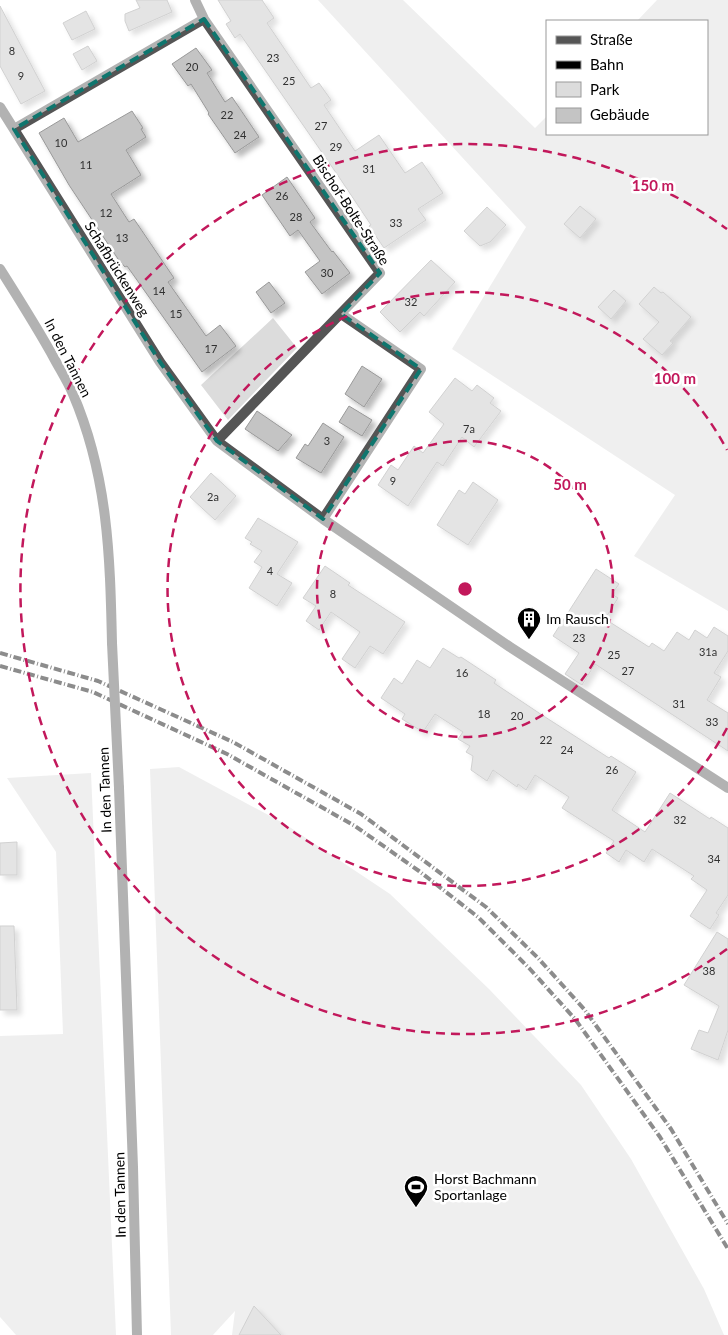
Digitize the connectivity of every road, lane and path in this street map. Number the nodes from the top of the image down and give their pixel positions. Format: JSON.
{"nodes":[{"id":1,"x":195,"y":0,"type":"edge"},
{"id":2,"x":204,"y":19,"type":"junction"},
{"id":3,"x":0,"y":107,"type":"edge"},
{"id":4,"x":14,"y":129,"type":"junction"},
{"id":5,"x":0,"y":269,"type":"edge"},
{"id":6,"x":341,"y":314,"type":"junction"},
{"id":7,"x":217,"y":441,"type":"junction"},
{"id":8,"x":323,"y":519,"type":"junction"},
{"id":9,"x":728,"y":788,"type":"edge"},
{"id":10,"x":136,"y":1335,"type":"edge"}],
"edges":[{"from":1,"to":2,"type":"street","name":"Bischof-Bolte-Straße"},
{"from":2,"to":4,"type":"street"},
{"from":2,"to":6,"type":"street","name":"Bischof-Bolte-Straße"},
{"from":3,"to":4,"type":"street","name":"Schafbrückenweg"},
{"from":4,"to":7,"type":"street","name":"Schafbrückenweg"},
{"from":5,"to":10,"type":"street","name":"In den Tannen","bridge":true},
{"from":6,"to":7,"type":"street","name":"Bischof-Bolte-Straße"},
{"from":6,"to":8,"type":"street"},
{"from":7,"to":8,"type":"street"},
{"from":8,"to":9,"type":"street"}]}
